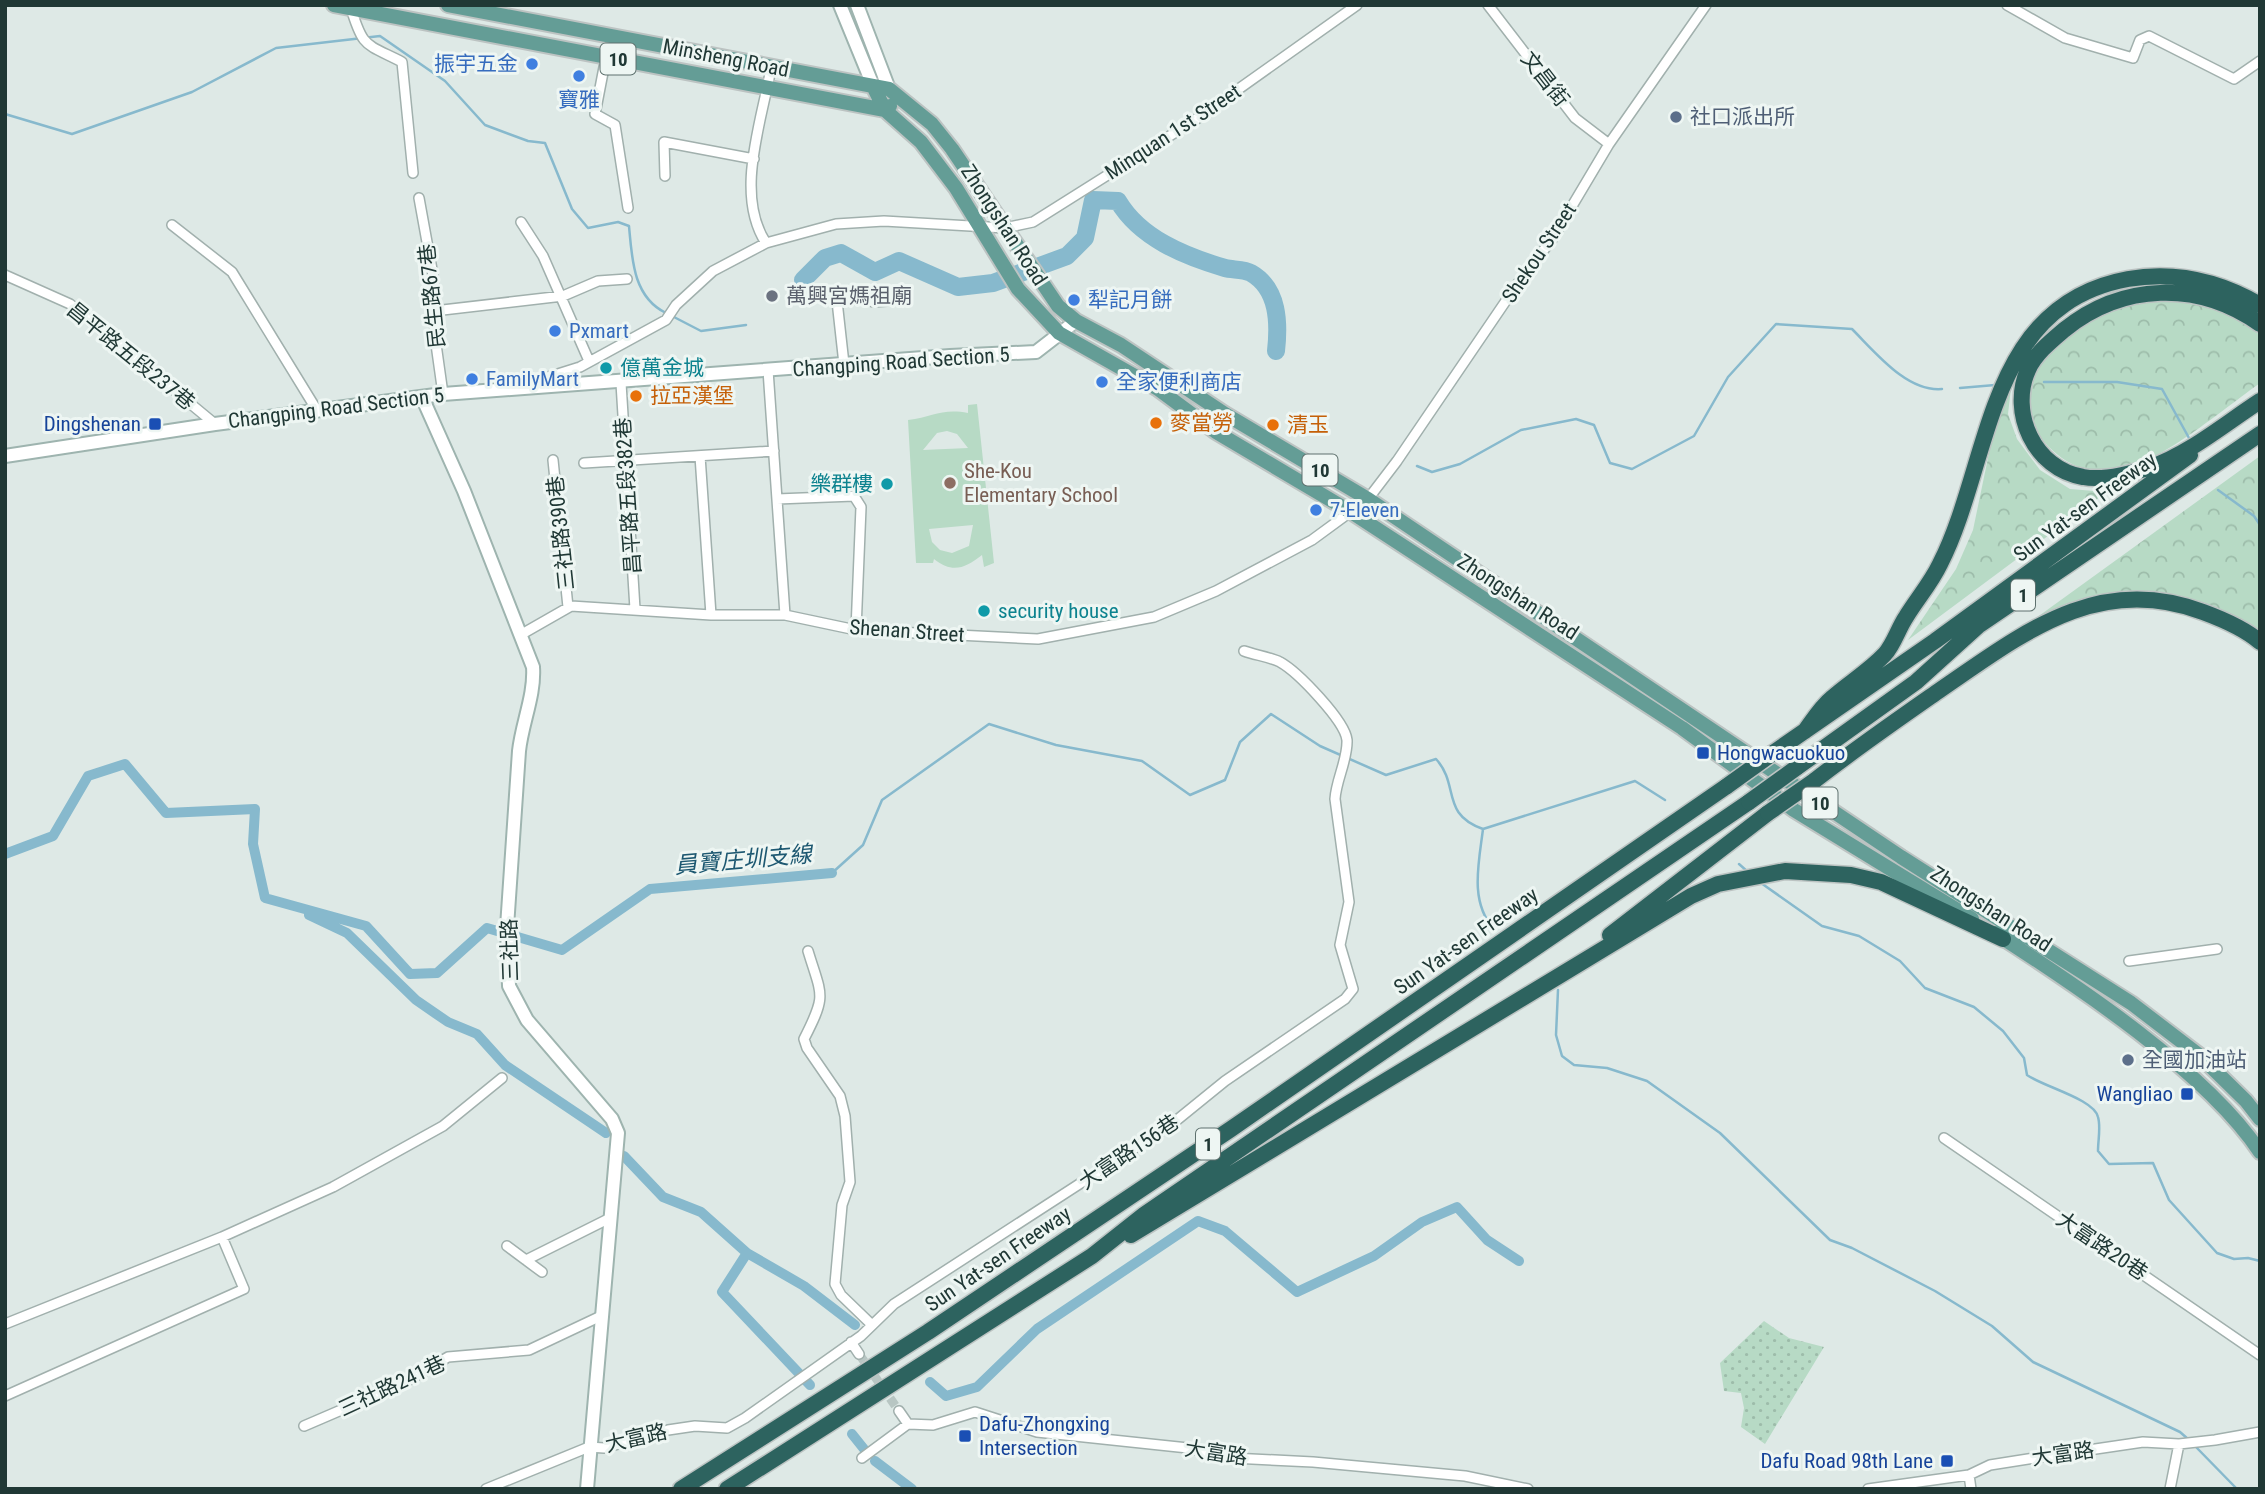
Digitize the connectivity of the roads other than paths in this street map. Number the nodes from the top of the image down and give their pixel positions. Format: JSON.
{"nodes":[{"id":1,"x":334,"y":5,"type":"edge"},
{"id":2,"x":448,"y":5,"type":"edge"},
{"id":3,"x":840,"y":5,"type":"edge"},
{"id":4,"x":857,"y":5,"type":"edge"},
{"id":5,"x":1356,"y":5,"type":"edge"},
{"id":6,"x":1488,"y":5,"type":"edge"},
{"id":7,"x":1706,"y":5,"type":"edge"},
{"id":8,"x":2007,"y":5,"type":"edge"},
{"id":9,"x":350,"y":7,"type":"edge"},
{"id":10,"x":606,"y":57,"type":"junction"},
{"id":11,"x":2260,"y":61,"type":"edge"},
{"id":12,"x":771,"y":68,"type":"junction"},
{"id":13,"x":767,"y":88,"type":"junction"},
{"id":14,"x":887,"y":92,"type":"junction"},
{"id":15,"x":885,"y":110,"type":"junction"},
{"id":16,"x":1609,"y":144,"type":"junction"},
{"id":17,"x":754,"y":159,"type":"junction"},
{"id":18,"x":413,"y":173,"type":"dead end"},
{"id":19,"x":665,"y":176,"type":"dead end"},
{"id":20,"x":419,"y":198,"type":"dead end"},
{"id":21,"x":628,"y":208,"type":"dead end"},
{"id":22,"x":521,"y":222,"type":"dead end"},
{"id":23,"x":172,"y":225,"type":"dead end"},
{"id":24,"x":978,"y":226,"type":"junction"},
{"id":25,"x":1005,"y":228,"type":"junction"},
{"id":26,"x":766,"y":243,"type":"junction"},
{"id":27,"x":5,"y":275,"type":"edge"},
{"id":28,"x":627,"y":279,"type":"dead end"},
{"id":29,"x":563,"y":296,"type":"junction"},
{"id":30,"x":887,"y":301,"type":"dead end"},
{"id":31,"x":2260,"y":305,"type":"edge"},
{"id":32,"x":434,"y":311,"type":"junction"},
{"id":33,"x":1076,"y":321,"type":"junction"},
{"id":34,"x":2260,"y":324,"type":"edge"},
{"id":35,"x":1059,"y":333,"type":"junction"},
{"id":36,"x":589,"y":360,"type":"junction"},
{"id":37,"x":844,"y":364,"type":"junction"},
{"id":38,"x":768,"y":370,"type":"junction"},
{"id":39,"x":621,"y":383,"type":"junction"},
{"id":40,"x":511,"y":389,"type":"junction"},
{"id":41,"x":443,"y":394,"type":"junction"},
{"id":42,"x":422,"y":397,"type":"junction"},
{"id":43,"x":2260,"y":402,"type":"edge"},
{"id":44,"x":318,"y":412,"type":"junction"},
{"id":45,"x":215,"y":424,"type":"junction"},
{"id":46,"x":2260,"y":433,"type":"edge"},
{"id":47,"x":774,"y":452,"type":"junction"},
{"id":48,"x":5,"y":456,"type":"edge"},
{"id":49,"x":700,"y":457,"type":"junction"},
{"id":50,"x":553,"y":460,"type":"dead end"},
{"id":51,"x":626,"y":461,"type":"junction"},
{"id":52,"x":584,"y":463,"type":"dead end"},
{"id":53,"x":778,"y":499,"type":"junction"},
{"id":54,"x":1368,"y":499,"type":"junction"},
{"id":55,"x":1351,"y":512,"type":"junction"},
{"id":56,"x":568,"y":607,"type":"junction"},
{"id":57,"x":635,"y":609,"type":"junction"},
{"id":58,"x":712,"y":615,"type":"junction"},
{"id":59,"x":785,"y":615,"type":"junction"},
{"id":60,"x":856,"y":630,"type":"junction"},
{"id":61,"x":523,"y":634,"type":"junction"},
{"id":62,"x":2260,"y":642,"type":"edge"},
{"id":63,"x":1244,"y":651,"type":"dead end"},
{"id":64,"x":1805,"y":731,"type":"junction"},
{"id":65,"x":2003,"y":939,"type":"junction"},
{"id":66,"x":2217,"y":949,"type":"dead end"},
{"id":67,"x":808,"y":951,"type":"dead end"},
{"id":68,"x":2129,"y":961,"type":"dead end"},
{"id":69,"x":1541,"y":987,"type":"junction"},
{"id":70,"x":502,"y":1078,"type":"dead end"},
{"id":71,"x":2260,"y":1119,"type":"edge"},
{"id":72,"x":1944,"y":1138,"type":"dead end"},
{"id":73,"x":2260,"y":1152,"type":"edge"},
{"id":74,"x":610,"y":1218,"type":"junction"},
{"id":75,"x":222,"y":1237,"type":"junction"},
{"id":76,"x":507,"y":1247,"type":"dead end"},
{"id":77,"x":1092,"y":1256,"type":"junction"},
{"id":78,"x":526,"y":1260,"type":"junction"},
{"id":79,"x":542,"y":1272,"type":"dead end"},
{"id":80,"x":601,"y":1316,"type":"junction"},
{"id":81,"x":5,"y":1324,"type":"edge"},
{"id":82,"x":871,"y":1324,"type":"junction"},
{"id":83,"x":851,"y":1342,"type":"junction"},
{"id":84,"x":859,"y":1354,"type":"tunnel mouth"},
{"id":85,"x":2260,"y":1355,"type":"edge"},
{"id":86,"x":5,"y":1396,"type":"edge"},
{"id":87,"x":899,"y":1411,"type":"tunnel mouth"},
{"id":88,"x":908,"y":1424,"type":"junction"},
{"id":89,"x":304,"y":1426,"type":"dead end"},
{"id":90,"x":2260,"y":1432,"type":"edge"},
{"id":91,"x":2179,"y":1444,"type":"junction"},
{"id":92,"x":589,"y":1447,"type":"junction"},
{"id":93,"x":862,"y":1458,"type":"dead end"},
{"id":94,"x":1969,"y":1475,"type":"junction"},
{"id":95,"x":486,"y":1489,"type":"edge"},
{"id":96,"x":587,"y":1489,"type":"edge"},
{"id":97,"x":681,"y":1489,"type":"edge"},
{"id":98,"x":727,"y":1489,"type":"edge"},
{"id":99,"x":1528,"y":1489,"type":"edge"},
{"id":100,"x":1868,"y":1489,"type":"edge"},
{"id":101,"x":1971,"y":1489,"type":"edge"},
{"id":102,"x":2170,"y":1489,"type":"edge"}],
"edges":[{"from":1,"to":9,"type":"main road","name":"Minsheng Road","number":"10"},
{"from":2,"to":12,"type":"main road","name":"Minsheng Road","number":"10"},
{"from":3,"to":14,"type":"street","name":"Zhongshan Road"},
{"from":4,"to":14,"type":"street","name":"Zhongshan Road"},
{"from":5,"to":25,"type":"street","name":"Minquan 1st Street"},
{"from":6,"to":16,"type":"street","name":"文昌街"},
{"from":7,"to":16,"type":"street","name":"Shekou Street"},
{"from":8,"to":11,"type":"street"},
{"from":9,"to":10,"type":"main road","name":"Minsheng Road","number":"10"},
{"from":9,"to":18,"type":"street"},
{"from":10,"to":13,"type":"main road","name":"Minsheng Road","number":"10"},
{"from":10,"to":21,"type":"street"},
{"from":12,"to":13,"type":"street"},
{"from":12,"to":14,"type":"main road","name":"Minsheng Road","number":"10"},
{"from":13,"to":15,"type":"main road","name":"Minsheng Road","number":"10"},
{"from":13,"to":17,"type":"street"},
{"from":14,"to":15,"type":"main road","name":"Zhongshan Road","number":"10"},
{"from":14,"to":15,"type":"main road"},
{"from":14,"to":25,"type":"main road","name":"Zhongshan Road","number":"10"},
{"from":15,"to":24,"type":"main road","name":"Zhongshan Road","number":"10"},
{"from":16,"to":54,"type":"street","name":"Shekou Street"},
{"from":17,"to":19,"type":"street"},
{"from":17,"to":26,"type":"street"},
{"from":20,"to":32,"type":"street","name":"民生路67巷"},
{"from":22,"to":29,"type":"street"},
{"from":23,"to":44,"type":"street"},
{"from":24,"to":25,"type":"street","name":"Minquan 1st Street"},
{"from":24,"to":26,"type":"street","name":"Minquan 1st Street"},
{"from":24,"to":35,"type":"main road","name":"Zhongshan Road","number":"10"},
{"from":25,"to":33,"type":"main road","name":"Zhongshan Road","number":"10"},
{"from":26,"to":36,"type":"street","name":"Minquan 1st Street"},
{"from":27,"to":45,"type":"street","name":"昌平路五段237巷"},
{"from":28,"to":29,"type":"street"},
{"from":29,"to":32,"type":"street"},
{"from":29,"to":36,"type":"street"},
{"from":30,"to":37,"type":"street"},
{"from":31,"to":64,"type":"highway"},
{"from":32,"to":41,"type":"street","name":"民生路67巷"},
{"from":33,"to":35,"type":"street","name":"Changping Road Section 5"},
{"from":33,"to":54,"type":"main road","name":"Zhongshan Road","number":"10"},
{"from":34,"to":43,"type":"highway"},
{"from":35,"to":37,"type":"street","name":"Changping Road Section 5"},
{"from":35,"to":55,"type":"main road","name":"Zhongshan Road","number":"10"},
{"from":36,"to":40,"type":"street","name":"Minquan 1st Street"},
{"from":37,"to":38,"type":"street","name":"Changping Road Section 5"},
{"from":38,"to":39,"type":"street","name":"Changping Road Section 5"},
{"from":38,"to":47,"type":"street"},
{"from":39,"to":40,"type":"street","name":"Changping Road Section 5"},
{"from":39,"to":51,"type":"street","name":"昌平路五段382巷"},
{"from":40,"to":41,"type":"street","name":"Changping Road Section 5"},
{"from":41,"to":42,"type":"street","name":"Changping Road Section 5"},
{"from":42,"to":44,"type":"street","name":"Changping Road Section 5"},
{"from":42,"to":61,"type":"street","name":"三社路"},
{"from":43,"to":64,"type":"highway","name":"Sun Yat-sen Freeway","number":"1"},
{"from":44,"to":45,"type":"street","name":"Changping Road Section 5"},
{"from":45,"to":48,"type":"street","name":"Changping Road Section 5"},
{"from":46,"to":77,"type":"highway","name":"Sun Yat-sen Freeway","number":"1","bridge":true},
{"from":47,"to":49,"type":"street"},
{"from":47,"to":53,"type":"street"},
{"from":49,"to":51,"type":"street"},
{"from":49,"to":58,"type":"street"},
{"from":50,"to":56,"type":"street","name":"三社路390巷"},
{"from":51,"to":52,"type":"street"},
{"from":51,"to":57,"type":"street","name":"昌平路五段382巷"},
{"from":53,"to":59,"type":"street"},
{"from":53,"to":60,"type":"street"},
{"from":54,"to":55,"type":"street","name":"Shenan Street"},
{"from":54,"to":71,"type":"main road","name":"Zhongshan Road","number":"10"},
{"from":55,"to":60,"type":"street","name":"Shenan Street"},
{"from":55,"to":65,"type":"main road","name":"Zhongshan Road","number":"10"},
{"from":56,"to":57,"type":"street","name":"Shenan Street"},
{"from":56,"to":61,"type":"street"},
{"from":57,"to":58,"type":"street","name":"Shenan Street"},
{"from":58,"to":59,"type":"street","name":"Shenan Street"},
{"from":59,"to":60,"type":"street","name":"Shenan Street"},
{"from":61,"to":74,"type":"street","name":"三社路"},
{"from":62,"to":69,"type":"highway","bridge":true},
{"from":63,"to":82,"type":"street","name":"大富路156巷"},
{"from":64,"to":97,"type":"highway","name":"Sun Yat-sen Freeway","number":"1","bridge":true},
{"from":65,"to":69,"type":"highway"},
{"from":65,"to":73,"type":"main road","name":"Zhongshan Road","number":"10"},
{"from":66,"to":68,"type":"street"},
{"from":67,"to":82,"type":"street"},
{"from":69,"to":77,"type":"highway"},
{"from":70,"to":75,"type":"street"},
{"from":72,"to":85,"type":"street","name":"大富路20巷"},
{"from":74,"to":78,"type":"street"},
{"from":74,"to":80,"type":"street","name":"三社路"},
{"from":75,"to":81,"type":"street"},
{"from":75,"to":86,"type":"street"},
{"from":76,"to":78,"type":"street"},
{"from":77,"to":98,"type":"highway","name":"Sun Yat-sen Freeway","number":"1"},
{"from":78,"to":79,"type":"street"},
{"from":80,"to":89,"type":"street","name":"三社路241巷"},
{"from":80,"to":92,"type":"street","name":"三社路"},
{"from":82,"to":83,"type":"street","name":"大富路"},
{"from":83,"to":84,"type":"street"},
{"from":83,"to":92,"type":"street","name":"大富路"},
{"from":87,"to":88,"type":"street"},
{"from":88,"to":93,"type":"street"},
{"from":88,"to":99,"type":"street","name":"大富路"},
{"from":90,"to":91,"type":"street","name":"大富路"},
{"from":91,"to":94,"type":"street","name":"大富路"},
{"from":91,"to":102,"type":"street"},
{"from":92,"to":95,"type":"street","name":"大富路"},
{"from":92,"to":96,"type":"street","name":"三社路"},
{"from":94,"to":100,"type":"street","name":"大富路"},
{"from":94,"to":101,"type":"street"}]}
